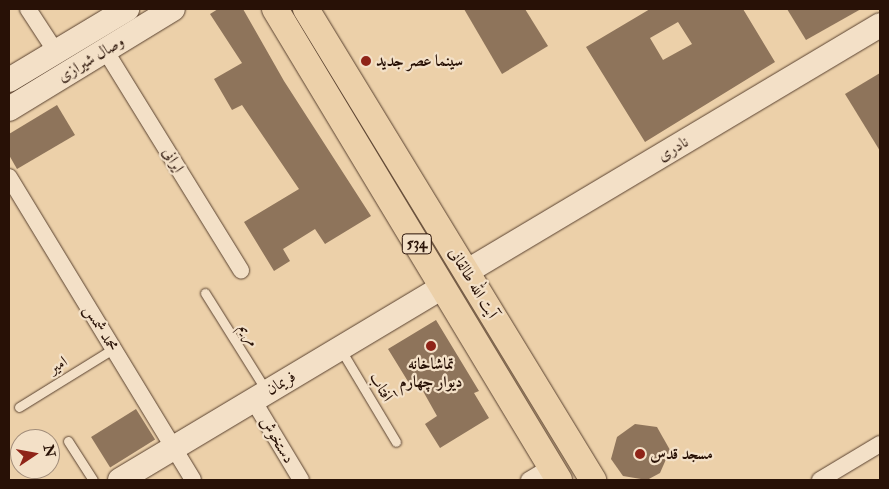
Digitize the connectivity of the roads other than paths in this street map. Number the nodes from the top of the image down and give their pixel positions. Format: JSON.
{"nodes":[{"id":1,"x":28,"y":9,"type":"edge"},
{"id":2,"x":127,"y":9,"type":"edge"},
{"id":3,"x":174,"y":9,"type":"edge"},
{"id":4,"x":275,"y":9,"type":"edge"},
{"id":5,"x":306,"y":9,"type":"edge"},
{"id":6,"x":880,"y":25,"type":"edge"},
{"id":7,"x":105,"y":50,"type":"junction"},
{"id":8,"x":56,"y":52,"type":"junction"},
{"id":9,"x":68,"y":72,"type":"junction"},
{"id":10,"x":9,"y":80,"type":"edge"},
{"id":11,"x":9,"y":109,"type":"edge"},
{"id":12,"x":9,"y":176,"type":"edge"},
{"id":13,"x":240,"y":270,"type":"dead end"},
{"id":14,"x":466,"y":272,"type":"junction"},
{"id":15,"x":442,"y":287,"type":"junction"},
{"id":16,"x":205,"y":293,"type":"dead end"},
{"id":17,"x":340,"y":348,"type":"junction"},
{"id":18,"x":113,"y":349,"type":"junction"},
{"id":19,"x":260,"y":396,"type":"junction"},
{"id":20,"x":19,"y":407,"type":"dead end"},
{"id":21,"x":68,"y":441,"type":"dead end"},
{"id":22,"x":396,"y":442,"type":"dead end"},
{"id":23,"x":880,"y":444,"type":"edge"},
{"id":24,"x":174,"y":448,"type":"junction"},
{"id":25,"x":555,"y":473,"type":"edge"},
{"id":26,"x":93,"y":480,"type":"edge"},
{"id":27,"x":120,"y":480,"type":"edge"},
{"id":28,"x":193,"y":480,"type":"edge"},
{"id":29,"x":300,"y":480,"type":"edge"},
{"id":30,"x":529,"y":480,"type":"edge"},
{"id":31,"x":593,"y":480,"type":"edge"},
{"id":32,"x":820,"y":480,"type":"edge"}],
"edges":[{"from":1,"to":8,"type":"street"},
{"from":2,"to":8,"type":"street","name":"وصال شیرازی"},
{"from":3,"to":7,"type":"street","name":"وصال شیرازی"},
{"from":4,"to":15,"type":"main road","name":"آیت الله طالقانی","number":"534"},
{"from":5,"to":14,"type":"main road","name":"آیت الله طالقانی","number":"534"},
{"from":6,"to":14,"type":"street","name":"نادری"},
{"from":7,"to":9,"type":"street","name":"وصال شیرازی"},
{"from":7,"to":13,"type":"street","name":"ایرانی"},
{"from":8,"to":9,"type":"street"},
{"from":8,"to":10,"type":"street","name":"وصال شیرازی"},
{"from":9,"to":11,"type":"street","name":"وصال شیرازی"},
{"from":12,"to":18,"type":"street","name":"محمد شمس"},
{"from":14,"to":15,"type":"main road"},
{"from":14,"to":31,"type":"main road","name":"آیت الله طالقانی","number":"534"},
{"from":15,"to":17,"type":"street","name":"فریمان"},
{"from":15,"to":25,"type":"main road","name":"آیت الله طالقانی","number":"534"},
{"from":16,"to":19,"type":"lane","name":"مریم"},
{"from":17,"to":19,"type":"street","name":"فریمان"},
{"from":17,"to":22,"type":"lane","name":"آفتاب"},
{"from":18,"to":20,"type":"lane","name":"امیر"},
{"from":18,"to":24,"type":"street","name":"محمد شمس"},
{"from":19,"to":24,"type":"street","name":"فریمان"},
{"from":19,"to":29,"type":"street","name":"دستخوش"},
{"from":21,"to":26,"type":"lane"},
{"from":23,"to":32,"type":"street"},
{"from":24,"to":27,"type":"street","name":"فریمان"},
{"from":24,"to":28,"type":"street","name":"محمد شمس"},
{"from":25,"to":30,"type":"street"}]}
